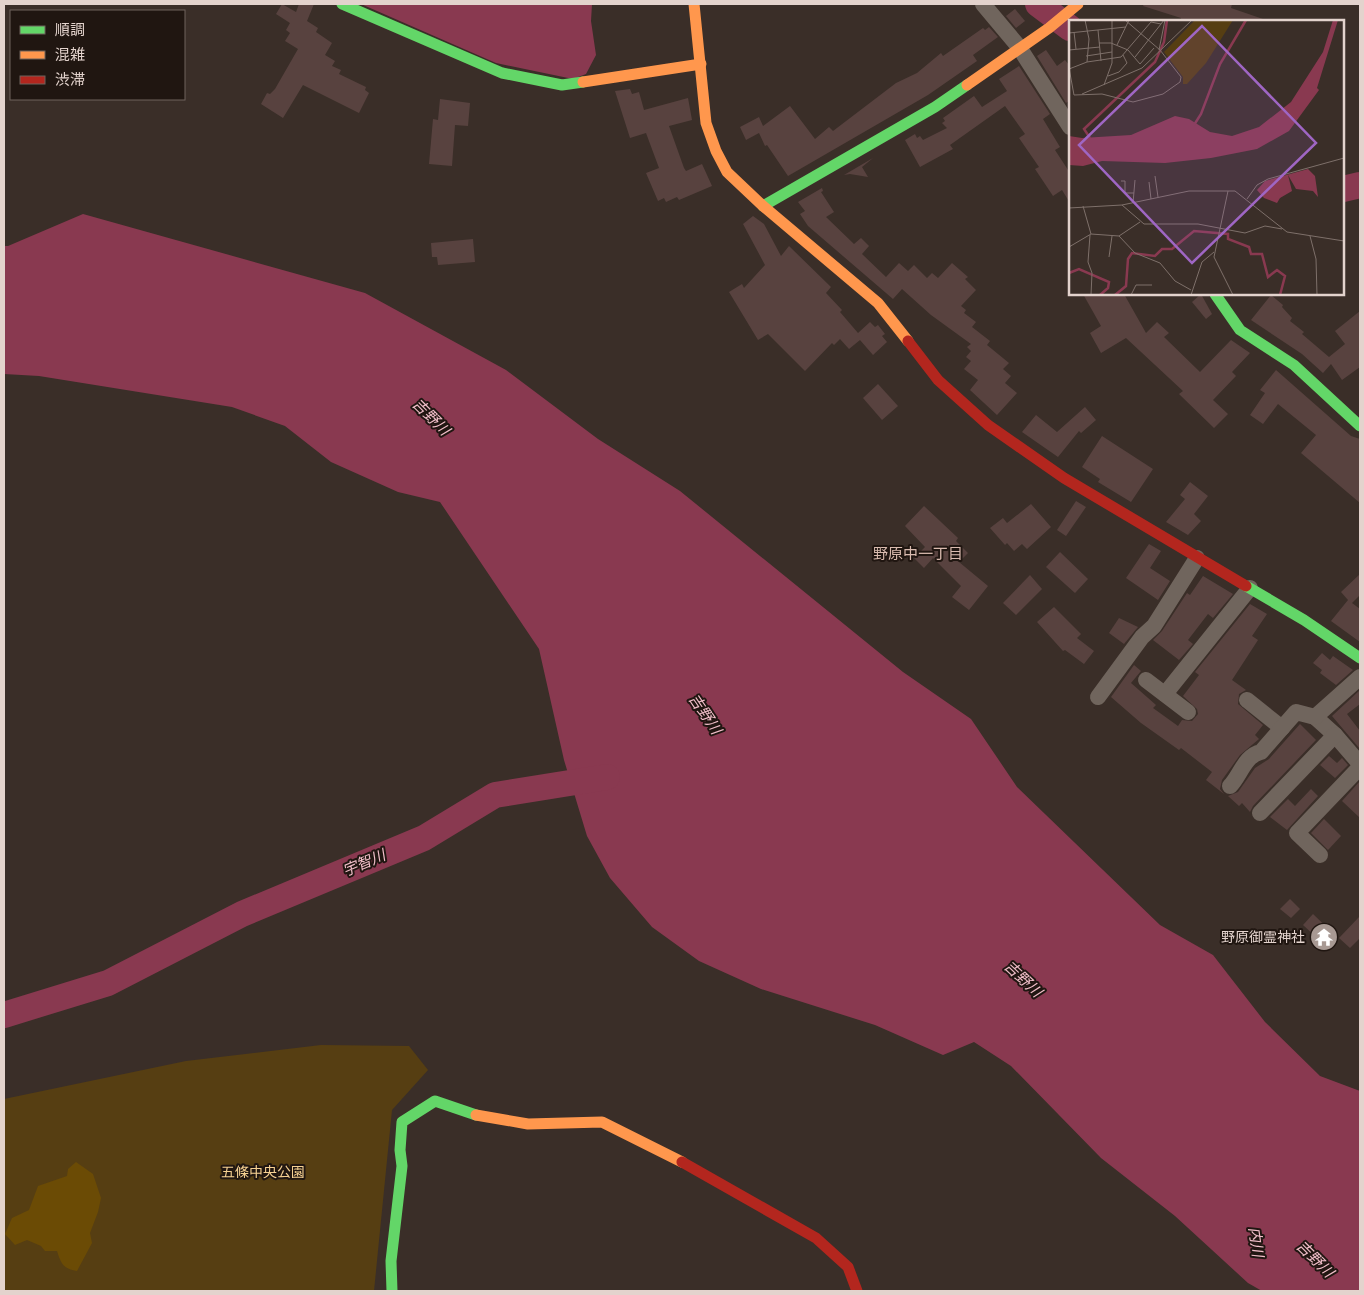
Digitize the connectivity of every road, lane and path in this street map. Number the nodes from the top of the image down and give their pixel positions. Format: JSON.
{"nodes":[{"id":1,"x":342,"y":4,"type":"edge"},
{"id":2,"x":694,"y":4,"type":"edge"},
{"id":3,"x":983,"y":4,"type":"edge"},
{"id":4,"x":1078,"y":4,"type":"edge"},
{"id":5,"x":1019,"y":48,"type":"junction"},
{"id":6,"x":701,"y":64,"type":"junction"},
{"id":7,"x":1069,"y":125,"type":"edge"},
{"id":8,"x":763,"y":206,"type":"junction"},
{"id":9,"x":1215,"y":295,"type":"edge"},
{"id":10,"x":1360,"y":426,"type":"edge"},
{"id":11,"x":1197,"y":558,"type":"junction"},
{"id":12,"x":1250,"y":588,"type":"junction"},
{"id":13,"x":1360,"y":658,"type":"edge"},
{"id":14,"x":1360,"y":677,"type":"edge"},
{"id":15,"x":1146,"y":680,"type":"dead end"},
{"id":16,"x":1165,"y":694,"type":"junction"},
{"id":17,"x":1098,"y":696,"type":"dead end"},
{"id":18,"x":1247,"y":700,"type":"dead end"},
{"id":19,"x":1188,"y":712,"type":"dead end"},
{"id":20,"x":1316,"y":717,"type":"junction"},
{"id":21,"x":1282,"y":728,"type":"junction"},
{"id":22,"x":1336,"y":735,"type":"junction"},
{"id":23,"x":1360,"y":766,"type":"edge"},
{"id":24,"x":1230,"y":786,"type":"dead end"},
{"id":25,"x":1260,"y":813,"type":"dead end"},
{"id":26,"x":1320,"y":855,"type":"dead end"},
{"id":27,"x":392,"y":1291,"type":"edge"},
{"id":28,"x":857,"y":1291,"type":"edge"}],
"edges":[{"from":1,"to":6,"type":"street"},
{"from":2,"to":6,"type":"street"},
{"from":3,"to":5,"type":"street"},
{"from":4,"to":5,"type":"street"},
{"from":5,"to":7,"type":"street"},
{"from":5,"to":8,"type":"street"},
{"from":6,"to":8,"type":"street"},
{"from":8,"to":11,"type":"street"},
{"from":9,"to":10,"type":"street"},
{"from":11,"to":12,"type":"street"},
{"from":11,"to":17,"type":"street"},
{"from":12,"to":13,"type":"street"},
{"from":12,"to":16,"type":"street"},
{"from":14,"to":20,"type":"street"},
{"from":15,"to":16,"type":"street"},
{"from":16,"to":19,"type":"street"},
{"from":18,"to":21,"type":"street"},
{"from":20,"to":21,"type":"street"},
{"from":20,"to":22,"type":"street"},
{"from":21,"to":24,"type":"street"},
{"from":22,"to":23,"type":"street"},
{"from":22,"to":25,"type":"street"},
{"from":23,"to":26,"type":"street"},
{"from":27,"to":28,"type":"street"}]}
